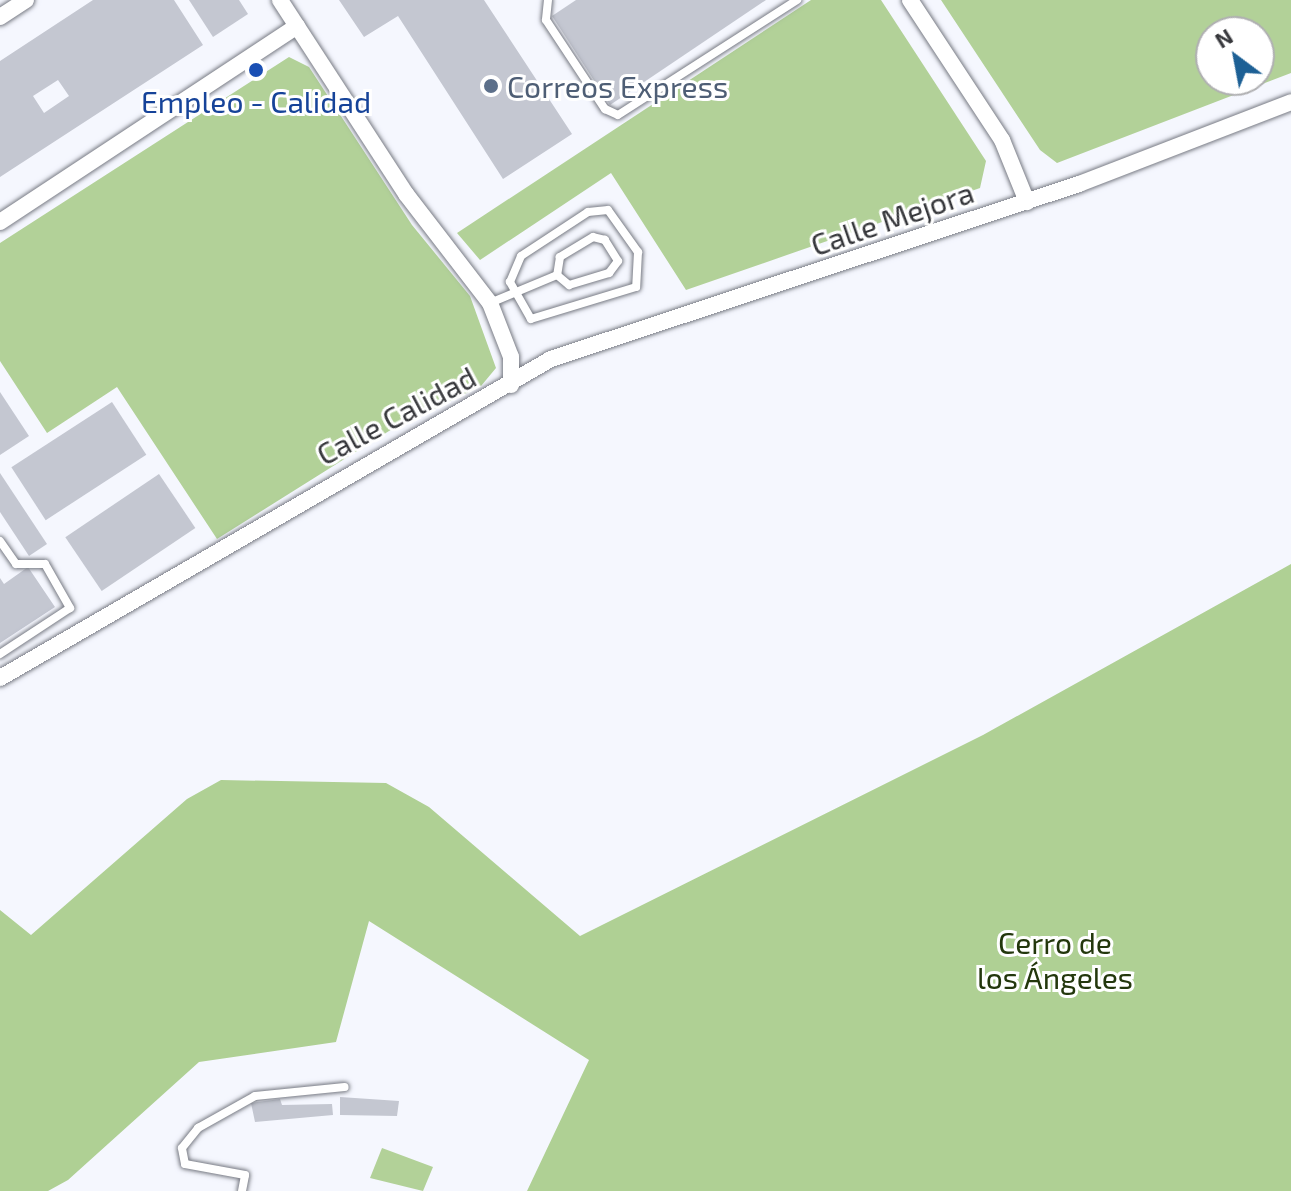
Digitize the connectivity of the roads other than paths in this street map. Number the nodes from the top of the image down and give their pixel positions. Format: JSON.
{"nodes":[{"id":1,"x":26,"y":0,"type":"edge"},
{"id":2,"x":280,"y":0,"type":"edge"},
{"id":3,"x":548,"y":0,"type":"edge"},
{"id":4,"x":797,"y":0,"type":"edge"},
{"id":5,"x":910,"y":0,"type":"edge"},
{"id":6,"x":0,"y":17,"type":"edge"},
{"id":7,"x":297,"y":26,"type":"junction"},
{"id":8,"x":1291,"y":102,"type":"edge"},
{"id":9,"x":1027,"y":202,"type":"junction"},
{"id":10,"x":0,"y":222,"type":"edge"},
{"id":11,"x":557,"y":275,"type":"junction"},
{"id":12,"x":515,"y":293,"type":"junction"},
{"id":13,"x":490,"y":303,"type":"junction"},
{"id":14,"x":511,"y":385,"type":"junction"},
{"id":15,"x":0,"y":541,"type":"edge"},
{"id":16,"x":0,"y":654,"type":"edge"},
{"id":17,"x":0,"y":678,"type":"edge"},
{"id":18,"x":345,"y":1087,"type":"dead end"},
{"id":19,"x":242,"y":1191,"type":"edge"}],
"edges":[{"from":1,"to":6,"type":"street"},
{"from":2,"to":7,"type":"street","name":"Calle Calidad"},
{"from":3,"to":4,"type":"lane"},
{"from":5,"to":9,"type":"street"},
{"from":7,"to":10,"type":"street"},
{"from":7,"to":13,"type":"street","name":"Calle Calidad"},
{"from":8,"to":9,"type":"street","name":"Calle Mejora"},
{"from":9,"to":14,"type":"street","name":"Calle Mejora"},
{"from":11,"to":11,"type":"lane"},
{"from":11,"to":12,"type":"lane"},
{"from":12,"to":12,"type":"lane"},
{"from":12,"to":13,"type":"lane"},
{"from":13,"to":14,"type":"street","name":"Calle Calidad"},
{"from":14,"to":17,"type":"street","name":"Calle Calidad"},
{"from":15,"to":16,"type":"lane"},
{"from":18,"to":19,"type":"lane"}]}
